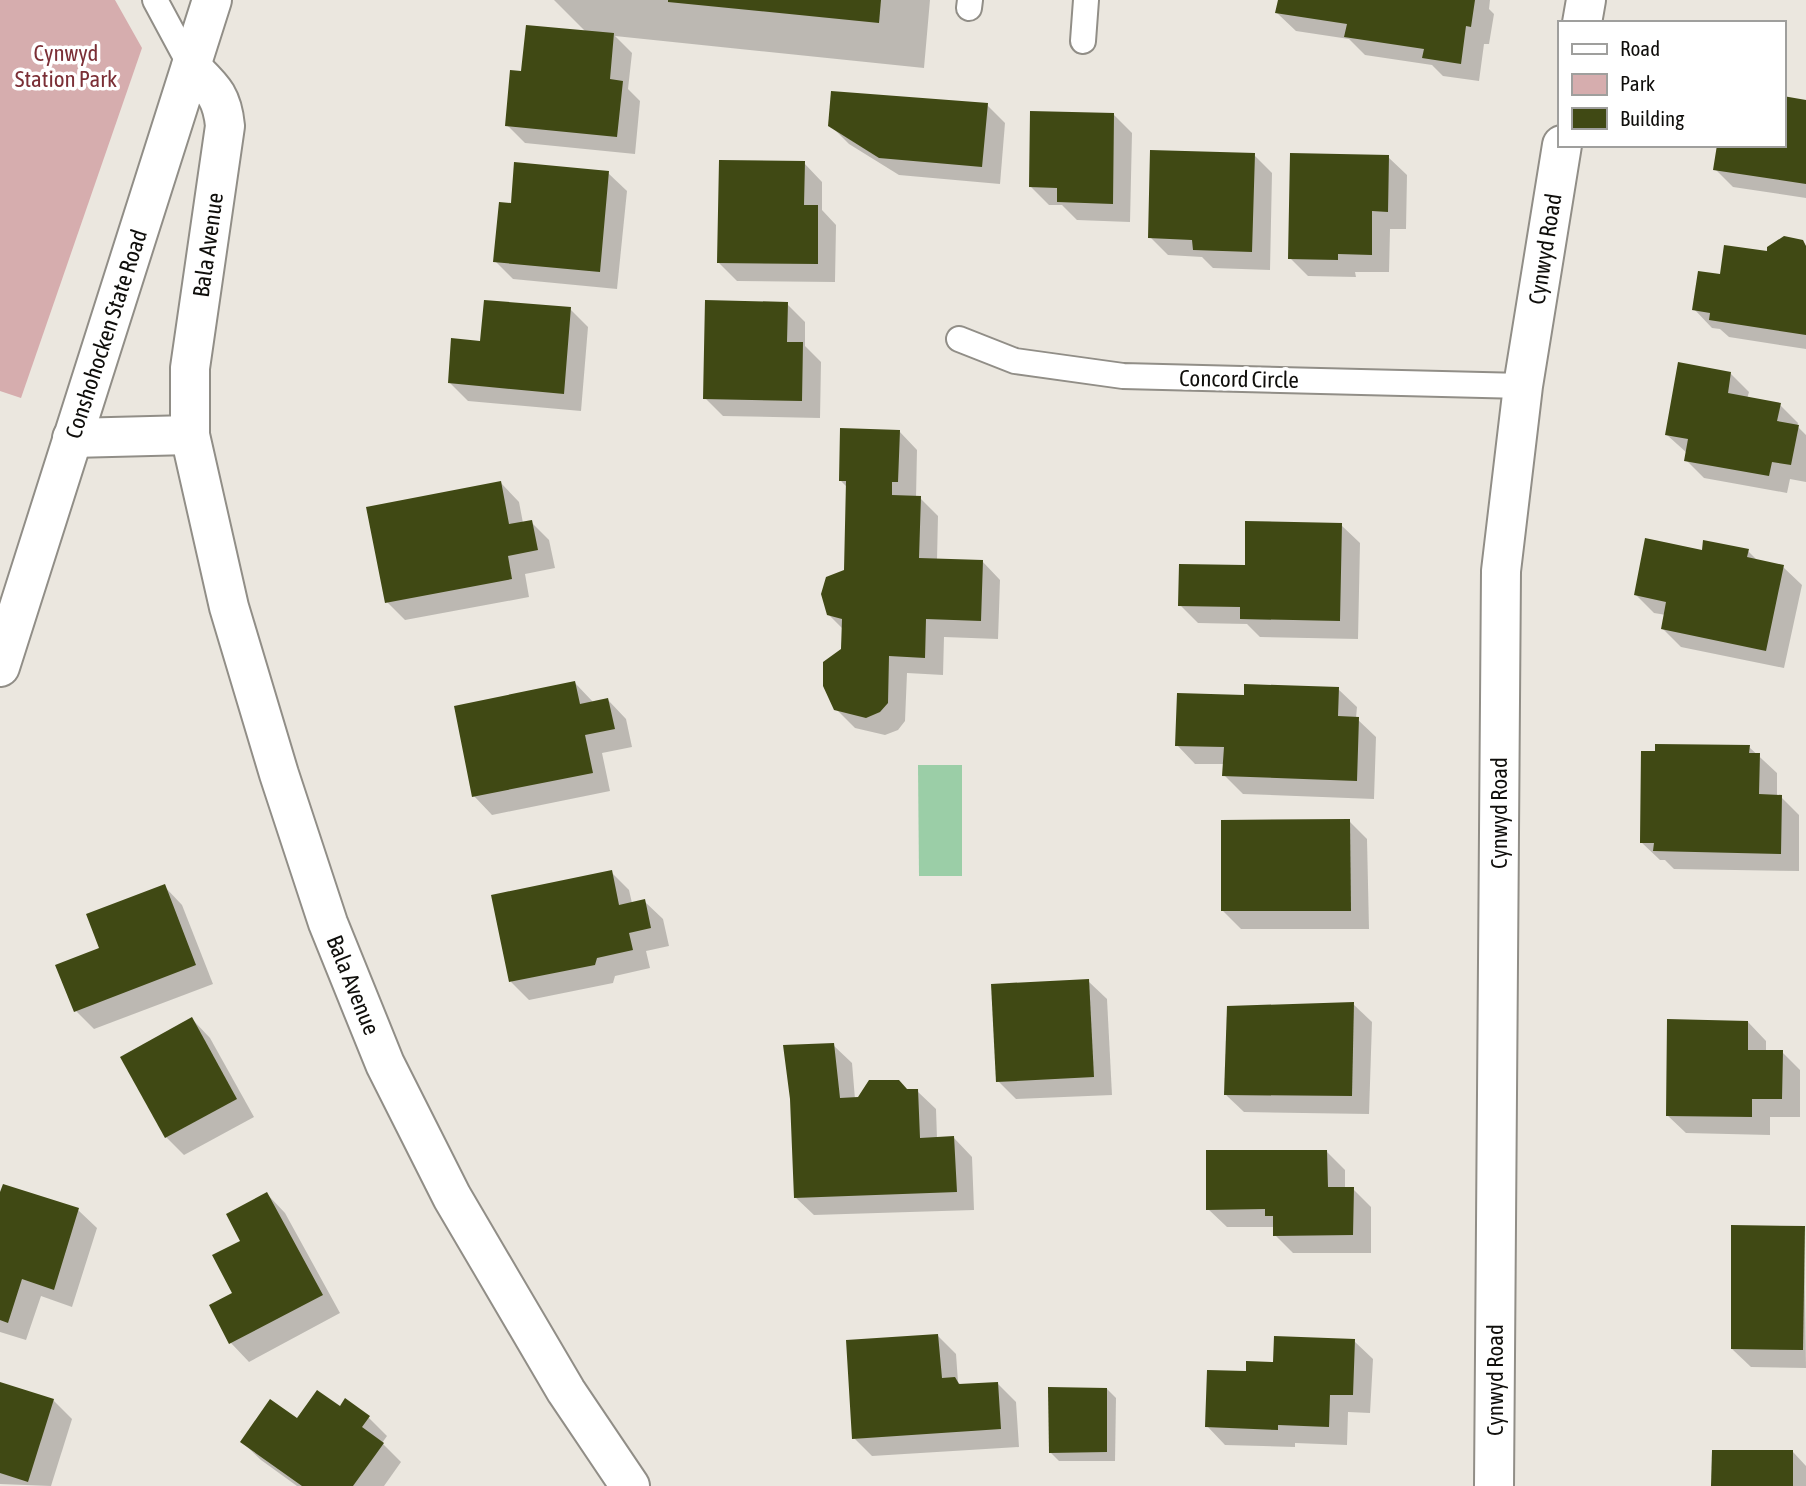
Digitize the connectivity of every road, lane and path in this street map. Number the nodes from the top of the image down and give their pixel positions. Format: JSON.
{"nodes":[{"id":1,"x":155,"y":0,"type":"edge"},
{"id":2,"x":212,"y":0,"type":"edge"},
{"id":3,"x":1086,"y":0,"type":"edge"},
{"id":4,"x":1586,"y":0,"type":"edge"},
{"id":5,"x":1582,"y":21,"type":"edge"},
{"id":6,"x":1083,"y":41,"type":"dead end"},
{"id":7,"x":191,"y":67,"type":"junction"},
{"id":8,"x":1562,"y":147,"type":"edge"},
{"id":9,"x":959,"y":339,"type":"dead end"},
{"id":10,"x":1523,"y":386,"type":"junction"},
{"id":11,"x":190,"y":435,"type":"junction"},
{"id":12,"x":72,"y":438,"type":"junction"},
{"id":13,"x":0,"y":667,"type":"edge"},
{"id":14,"x":630,"y":1486,"type":"edge"},
{"id":15,"x":1494,"y":1486,"type":"edge"}],
"edges":[{"from":1,"to":7,"type":"lane"},
{"from":2,"to":7,"type":"street","name":"Conshohocken State Road"},
{"from":3,"to":6,"type":"lane"},
{"from":4,"to":5,"type":"street"},
{"from":7,"to":11,"type":"street","name":"Bala Avenue"},
{"from":7,"to":12,"type":"street","name":"Conshohocken State Road"},
{"from":8,"to":10,"type":"street","name":"Cynwyd Road"},
{"from":9,"to":10,"type":"lane","name":"Concord Circle"},
{"from":10,"to":15,"type":"street","name":"Cynwyd Road"},
{"from":11,"to":12,"type":"street"},
{"from":11,"to":14,"type":"street","name":"Bala Avenue"},
{"from":12,"to":13,"type":"street","name":"Conshohocken State Road"}]}
